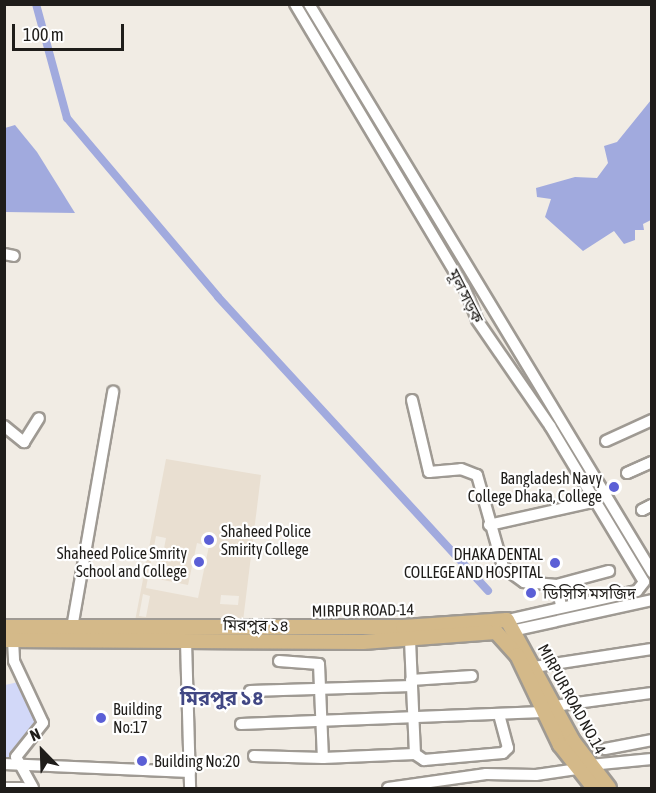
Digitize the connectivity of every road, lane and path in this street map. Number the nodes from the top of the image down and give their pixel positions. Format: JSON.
{"nodes":[{"id":1,"x":295,"y":4,"type":"edge"},
{"id":2,"x":309,"y":4,"type":"edge"},
{"id":3,"x":339,"y":66,"type":"junction"},
{"id":4,"x":488,"y":300,"type":"junction"},
{"id":5,"x":473,"y":307,"type":"junction"},
{"id":6,"x":113,"y":392,"type":"dead end"},
{"id":7,"x":412,"y":400,"type":"dead end"},
{"id":8,"x":39,"y":418,"type":"dead end"},
{"id":9,"x":651,"y":420,"type":"edge"},
{"id":10,"x":4,"y":426,"type":"edge"},
{"id":11,"x":606,"y":441,"type":"dead end"},
{"id":12,"x":649,"y":463,"type":"edge"},
{"id":13,"x":627,"y":473,"type":"dead end"},
{"id":14,"x":596,"y":501,"type":"junction"},
{"id":15,"x":489,"y":525,"type":"junction"},
{"id":16,"x":609,"y":572,"type":"dead end"},
{"id":17,"x":651,"y":572,"type":"edge"},
{"id":18,"x":644,"y":582,"type":"joint"},
{"id":19,"x":557,"y":585,"type":"junction"},
{"id":20,"x":651,"y":600,"type":"edge"},
{"id":21,"x":561,"y":606,"type":"junction"},
{"id":22,"x":4,"y":627,"type":"edge"},
{"id":23,"x":72,"y":628,"type":"junction"},
{"id":24,"x":510,"y":628,"type":"junction"},
{"id":25,"x":9,"y":640,"type":"edge"},
{"id":26,"x":410,"y":640,"type":"junction"},
{"id":27,"x":186,"y":641,"type":"junction"},
{"id":28,"x":651,"y":649,"type":"edge"},
{"id":29,"x":279,"y":661,"type":"dead end"},
{"id":30,"x":534,"y":668,"type":"junction"},
{"id":31,"x":472,"y":676,"type":"dead end"},
{"id":32,"x":412,"y":683,"type":"junction"},
{"id":33,"x":320,"y":690,"type":"junction"},
{"id":34,"x":250,"y":691,"type":"dead end"},
{"id":35,"x":651,"y":693,"type":"edge"},
{"id":36,"x":548,"y":709,"type":"junction"},
{"id":37,"x":499,"y":715,"type":"junction"},
{"id":38,"x":413,"y":721,"type":"junction"},
{"id":39,"x":241,"y":724,"type":"dead end"},
{"id":40,"x":320,"y":724,"type":"junction"},
{"id":41,"x":651,"y":740,"type":"edge"},
{"id":42,"x":605,"y":749,"type":"dead end"},
{"id":43,"x":415,"y":754,"type":"junction"},
{"id":44,"x":254,"y":756,"type":"dead end"},
{"id":45,"x":323,"y":758,"type":"junction"},
{"id":46,"x":651,"y":759,"type":"edge"},
{"id":47,"x":10,"y":764,"type":"edge"},
{"id":48,"x":583,"y":767,"type":"junction"},
{"id":49,"x":190,"y":772,"type":"junction"},
{"id":50,"x":4,"y":788,"type":"edge"},
{"id":51,"x":23,"y":789,"type":"edge"},
{"id":52,"x":33,"y":789,"type":"edge"},
{"id":53,"x":190,"y":789,"type":"edge"},
{"id":54,"x":388,"y":789,"type":"edge"},
{"id":55,"x":594,"y":789,"type":"edge"},
{"id":56,"x":609,"y":789,"type":"edge"}],
"edges":[{"from":1,"to":3,"type":"street","name":"মূল সড়ক"},
{"from":2,"to":3,"type":"street","name":"মূল সড়ক"},
{"from":3,"to":4,"type":"street","name":"মূল সড়ক"},
{"from":3,"to":5,"type":"street","name":"মূল সড়ক"},
{"from":4,"to":5,"type":"street"},
{"from":4,"to":17,"type":"street","name":"মূল সড়ক"},
{"from":5,"to":14,"type":"street","name":"মূল সড়ক"},
{"from":6,"to":23,"type":"street"},
{"from":7,"to":15,"type":"street"},
{"from":8,"to":10,"type":"street"},
{"from":9,"to":11,"type":"street"},
{"from":12,"to":13,"type":"street"},
{"from":14,"to":15,"type":"street"},
{"from":14,"to":18,"type":"street","name":"মূল সড়ক"},
{"from":15,"to":19,"type":"street"},
{"from":16,"to":19,"type":"street"},
{"from":18,"to":21,"type":"street","name":"MIRPUR ROAD-14"},
{"from":19,"to":21,"type":"street"},
{"from":20,"to":24,"type":"street","name":"MIRPUR ROAD-14"},
{"from":21,"to":24,"type":"street","name":"MIRPUR ROAD-14"},
{"from":22,"to":23,"type":"main road","name":"MIRPUR ROAD-14"},
{"from":23,"to":24,"type":"main road","name":"MIRPUR ROAD-14"},
{"from":24,"to":26,"type":"main road","name":"মিরপুর ১৪"},
{"from":24,"to":30,"type":"main road","name":"MIRPUR ROAD NO.14"},
{"from":24,"to":36,"type":"main road","name":"MIRPUR ROAD NO.14"},
{"from":25,"to":27,"type":"main road","name":"মিরপুর ১৪"},
{"from":25,"to":47,"type":"street"},
{"from":26,"to":27,"type":"main road","name":"মিরপুর ১৪"},
{"from":26,"to":32,"type":"street"},
{"from":27,"to":49,"type":"street"},
{"from":28,"to":30,"type":"street"},
{"from":29,"to":33,"type":"street"},
{"from":30,"to":36,"type":"main road","name":"MIRPUR ROAD NO.14"},
{"from":31,"to":32,"type":"street"},
{"from":32,"to":33,"type":"street"},
{"from":32,"to":38,"type":"street"},
{"from":33,"to":34,"type":"street"},
{"from":33,"to":40,"type":"street"},
{"from":35,"to":36,"type":"street"},
{"from":36,"to":37,"type":"street"},
{"from":36,"to":48,"type":"main road","name":"MIRPUR ROAD NO.14"},
{"from":37,"to":38,"type":"street"},
{"from":37,"to":43,"type":"street"},
{"from":38,"to":40,"type":"street"},
{"from":38,"to":43,"type":"street"},
{"from":39,"to":40,"type":"street"},
{"from":40,"to":45,"type":"street"},
{"from":41,"to":42,"type":"street"},
{"from":43,"to":45,"type":"street"},
{"from":44,"to":45,"type":"street"},
{"from":46,"to":48,"type":"street"},
{"from":47,"to":49,"type":"street"},
{"from":47,"to":52,"type":"street"},
{"from":48,"to":54,"type":"street"},
{"from":48,"to":55,"type":"main road","name":"MIRPUR ROAD NO.14"},
{"from":48,"to":56,"type":"main road","name":"MIRPUR ROAD NO.14"},
{"from":49,"to":53,"type":"street"},
{"from":50,"to":51,"type":"street"}]}
